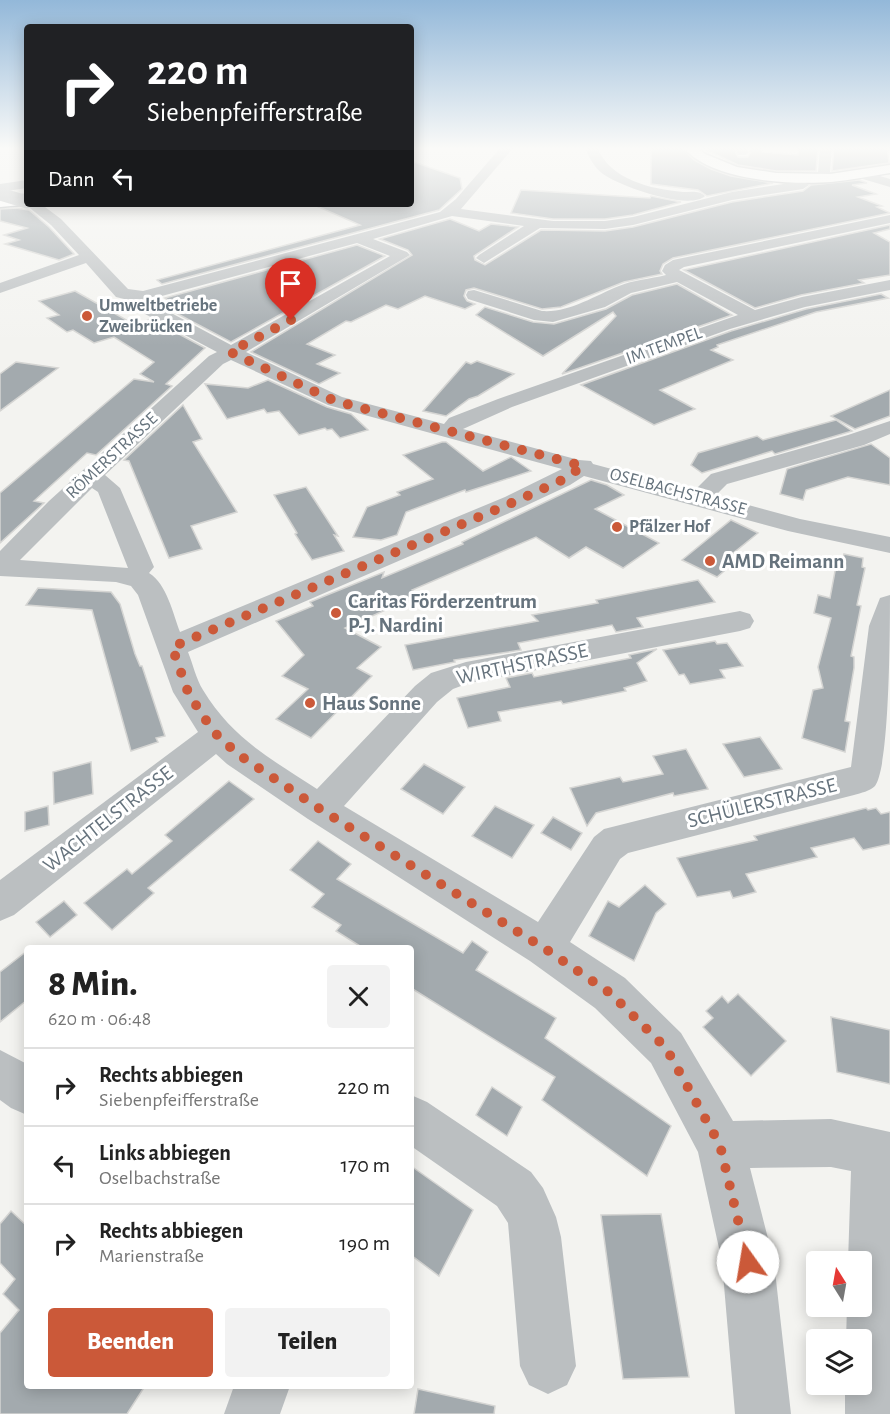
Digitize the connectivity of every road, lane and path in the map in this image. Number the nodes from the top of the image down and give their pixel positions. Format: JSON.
{"nodes":[{"id":1,"x":45,"y":213,"type":"edge"},
{"id":2,"x":448,"y":213,"type":"edge"},
{"id":3,"x":458,"y":213,"type":"edge"},
{"id":4,"x":663,"y":213,"type":"edge"},
{"id":5,"x":890,"y":219,"type":"edge"},
{"id":6,"x":538,"y":223,"type":"junction"},
{"id":7,"x":360,"y":239,"type":"junction"},
{"id":8,"x":88,"y":257,"type":"junction"},
{"id":9,"x":484,"y":258,"type":"dead end"},
{"id":10,"x":679,"y":277,"type":"junction"},
{"id":11,"x":890,"y":285,"type":"edge"},
{"id":12,"x":0,"y":288,"type":"edge"},
{"id":13,"x":474,"y":295,"type":"dead end"},
{"id":14,"x":135,"y":296,"type":"junction"},
{"id":15,"x":752,"y":316,"type":"junction"},
{"id":16,"x":230,"y":352,"type":"junction"},
{"id":17,"x":890,"y":428,"type":"edge"},
{"id":18,"x":447,"y":432,"type":"junction"},
{"id":19,"x":583,"y":466,"type":"junction"},
{"id":20,"x":90,"y":476,"type":"junction"},
{"id":21,"x":701,"y":498,"type":"junction"},
{"id":22,"x":890,"y":545,"type":"edge"},
{"id":23,"x":0,"y":567,"type":"edge"},
{"id":24,"x":141,"y":567,"type":"dead end"},
{"id":25,"x":890,"y":604,"type":"edge"},
{"id":26,"x":740,"y":621,"type":"dead end"},
{"id":27,"x":172,"y":647,"type":"junction"},
{"id":28,"x":217,"y":735,"type":"junction"},
{"id":29,"x":320,"y":809,"type":"junction"},
{"id":30,"x":0,"y":903,"type":"edge"},
{"id":31,"x":544,"y":948,"type":"junction"},
{"id":32,"x":0,"y":1072,"type":"edge"},
{"id":33,"x":24,"y":1090,"type":"edge"},
{"id":34,"x":414,"y":1120,"type":"edge"},
{"id":35,"x":720,"y":1145,"type":"junction"},
{"id":36,"x":882,"y":1154,"type":"edge"},
{"id":37,"x":548,"y":1366,"type":"dead end"},
{"id":38,"x":261,"y":1389,"type":"edge"},
{"id":39,"x":252,"y":1414,"type":"edge"},
{"id":40,"x":763,"y":1414,"type":"edge"},
{"id":41,"x":873,"y":1414,"type":"edge"}],
"edges":[{"from":1,"to":8,"type":"street","name":"OSELBACHSTRASSE"},
{"from":2,"to":7,"type":"street"},
{"from":3,"to":6,"type":"street"},
{"from":4,"to":6,"type":"street"},
{"from":5,"to":10,"type":"street"},
{"from":6,"to":9,"type":"street"},
{"from":7,"to":14,"type":"street"},
{"from":7,"to":16,"type":"street","name":"RÖMERSTRASSE"},
{"from":8,"to":12,"type":"street"},
{"from":8,"to":14,"type":"street","name":"OSELBACHSTRASSE"},
{"from":10,"to":13,"type":"street"},
{"from":10,"to":15,"type":"street"},
{"from":11,"to":15,"type":"street","name":"IM TEMPEL"},
{"from":14,"to":16,"type":"street","name":"OSELBACHSTRASSE"},
{"from":15,"to":18,"type":"street","name":"IM TEMPEL"},
{"from":16,"to":18,"type":"street","name":"OSELBACHSTRASSE"},
{"from":16,"to":20,"type":"street","name":"RÖMERSTRASSE"},
{"from":17,"to":21,"type":"street"},
{"from":18,"to":19,"type":"street","name":"OSELBACHSTRASSE"},
{"from":19,"to":21,"type":"street","name":"OSELBACHSTRASSE"},
{"from":19,"to":27,"type":"street"},
{"from":20,"to":23,"type":"street","name":"RÖMERSTRASSE"},
{"from":20,"to":24,"type":"street"},
{"from":21,"to":22,"type":"street","name":"OSELBACHSTRASSE"},
{"from":23,"to":27,"type":"street"},
{"from":25,"to":31,"type":"street","name":"SCHÜLERSTRASSE"},
{"from":26,"to":29,"type":"street","name":"WIRTHSTRASSE"},
{"from":27,"to":28,"type":"street"},
{"from":28,"to":29,"type":"street"},
{"from":28,"to":30,"type":"street","name":"WACHTELSTRASSE"},
{"from":29,"to":31,"type":"street"},
{"from":31,"to":35,"type":"street"},
{"from":32,"to":33,"type":"street"},
{"from":34,"to":37,"type":"street"},
{"from":35,"to":36,"type":"street"},
{"from":35,"to":40,"type":"street"},
{"from":36,"to":41,"type":"street"},
{"from":38,"to":39,"type":"street"}]}
